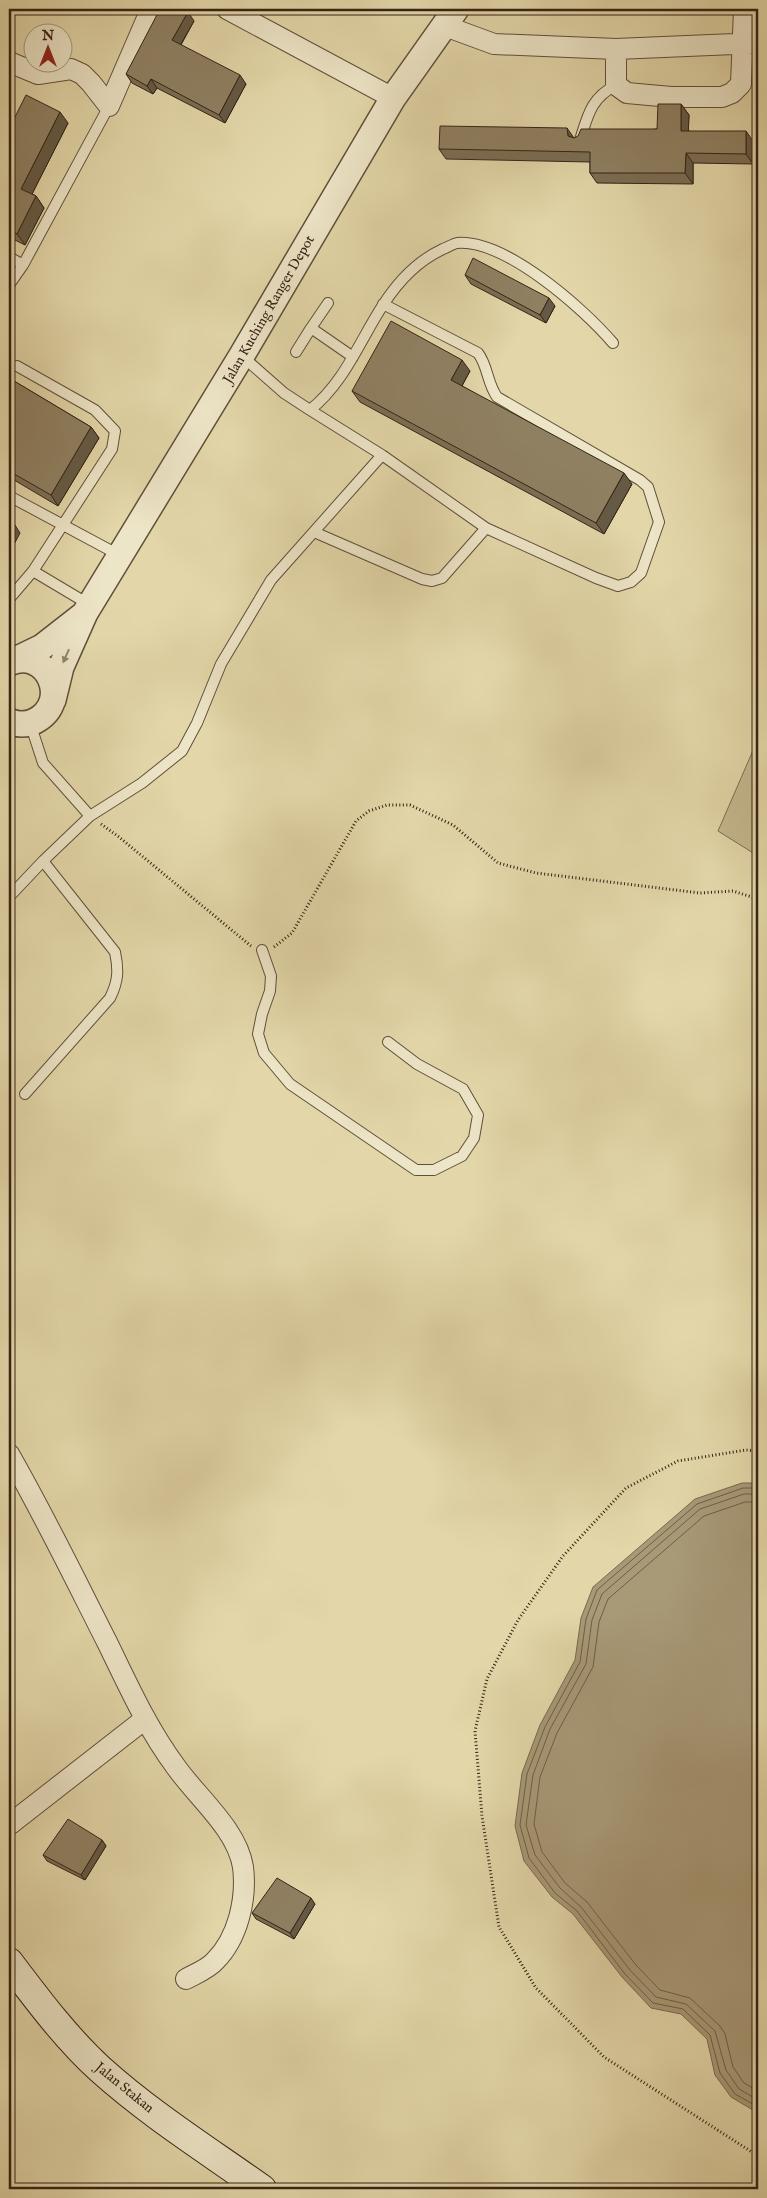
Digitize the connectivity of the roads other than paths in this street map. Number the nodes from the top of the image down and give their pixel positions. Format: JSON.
{"nodes":[{"id":1,"x":151,"y":9,"type":"edge"},
{"id":2,"x":227,"y":9,"type":"edge"},
{"id":3,"x":744,"y":9,"type":"edge"},
{"id":4,"x":758,"y":9,"type":"edge"},
{"id":5,"x":450,"y":17,"type":"edge"},
{"id":6,"x":750,"y":43,"type":"edge"},
{"id":7,"x":616,"y":49,"type":"junction"},
{"id":8,"x":9,"y":62,"type":"edge"},
{"id":9,"x":616,"y":84,"type":"junction"},
{"id":10,"x":393,"y":98,"type":"junction"},
{"id":11,"x":109,"y":106,"type":"junction"},
{"id":12,"x":580,"y":142,"type":"edge"},
{"id":13,"x":9,"y":258,"type":"edge"},
{"id":14,"x":23,"y":265,"type":"junction"},
{"id":15,"x":9,"y":285,"type":"edge"},
{"id":16,"x":328,"y":302,"type":"dead end"},
{"id":17,"x":384,"y":304,"type":"junction"},
{"id":18,"x":310,"y":328,"type":"junction"},
{"id":19,"x":612,"y":343,"type":"dead end"},
{"id":20,"x":296,"y":352,"type":"dead end"},
{"id":21,"x":242,"y":355,"type":"junction"},
{"id":22,"x":353,"y":357,"type":"junction"},
{"id":23,"x":17,"y":366,"type":"dead end"},
{"id":24,"x":310,"y":410,"type":"junction"},
{"id":25,"x":382,"y":455,"type":"junction"},
{"id":26,"x":9,"y":496,"type":"edge"},
{"id":27,"x":62,"y":526,"type":"junction"},
{"id":28,"x":486,"y":528,"type":"junction"},
{"id":29,"x":314,"y":532,"type":"junction"},
{"id":30,"x":120,"y":555,"type":"junction"},
{"id":31,"x":33,"y":571,"type":"junction"},
{"id":32,"x":9,"y":599,"type":"edge"},
{"id":33,"x":88,"y":609,"type":"junction"},
{"id":34,"x":12,"y":662,"type":"edge"},
{"id":35,"x":53,"y":700,"type":"junction"},
{"id":36,"x":19,"y":722,"type":"edge"},
{"id":37,"x":90,"y":816,"type":"junction"},
{"id":38,"x":43,"y":861,"type":"junction"},
{"id":39,"x":9,"y":898,"type":"edge"},
{"id":40,"x":262,"y":950,"type":"road end"},
{"id":41,"x":388,"y":1042,"type":"dead end"},
{"id":42,"x":25,"y":1094,"type":"dead end"},
{"id":43,"x":9,"y":1454,"type":"edge"},
{"id":44,"x":145,"y":1719,"type":"junction"},
{"id":45,"x":9,"y":1825,"type":"edge"},
{"id":46,"x":9,"y":1962,"type":"edge"},
{"id":47,"x":186,"y":1979,"type":"dead end"},
{"id":48,"x":262,"y":2189,"type":"edge"}],
"edges":[{"from":1,"to":11,"type":"street"},
{"from":2,"to":10,"type":"street"},
{"from":3,"to":4,"type":"street"},
{"from":3,"to":6,"type":"street"},
{"from":5,"to":7,"type":"street"},
{"from":5,"to":10,"type":"street","name":"Jalan Kuching Ranger Depot"},
{"from":6,"to":7,"type":"street"},
{"from":6,"to":9,"type":"street"},
{"from":7,"to":9,"type":"street"},
{"from":8,"to":11,"type":"street"},
{"from":9,"to":12,"type":"lane"},
{"from":10,"to":21,"type":"street","name":"Jalan Kuching Ranger Depot"},
{"from":11,"to":14,"type":"lane"},
{"from":13,"to":14,"type":"lane"},
{"from":14,"to":15,"type":"lane"},
{"from":16,"to":18,"type":"lane"},
{"from":17,"to":19,"type":"lane"},
{"from":17,"to":22,"type":"lane"},
{"from":17,"to":28,"type":"lane"},
{"from":18,"to":20,"type":"lane"},
{"from":18,"to":22,"type":"lane"},
{"from":21,"to":24,"type":"lane"},
{"from":21,"to":30,"type":"street","name":"Jalan Kuching Ranger Depot"},
{"from":22,"to":24,"type":"lane"},
{"from":23,"to":27,"type":"lane"},
{"from":24,"to":25,"type":"lane"},
{"from":25,"to":28,"type":"lane"},
{"from":25,"to":29,"type":"lane"},
{"from":26,"to":27,"type":"lane"},
{"from":27,"to":30,"type":"lane"},
{"from":27,"to":31,"type":"lane"},
{"from":28,"to":29,"type":"lane"},
{"from":29,"to":37,"type":"lane"},
{"from":30,"to":33,"type":"street","name":"Jalan Kuching Ranger Depot"},
{"from":31,"to":32,"type":"lane"},
{"from":31,"to":33,"type":"lane"},
{"from":33,"to":34,"type":"street"},
{"from":33,"to":35,"type":"street","name":"Jalan Kuching Ranger Depot","one_way":true},
{"from":34,"to":35,"type":"street"},
{"from":35,"to":36,"type":"street"},
{"from":36,"to":37,"type":"lane"},
{"from":37,"to":38,"type":"lane"},
{"from":38,"to":39,"type":"lane"},
{"from":38,"to":42,"type":"lane"},
{"from":40,"to":41,"type":"lane"},
{"from":43,"to":44,"type":"street"},
{"from":44,"to":45,"type":"street"},
{"from":44,"to":47,"type":"street"},
{"from":46,"to":48,"type":"main road","name":"Jalan Stakan"}]}
